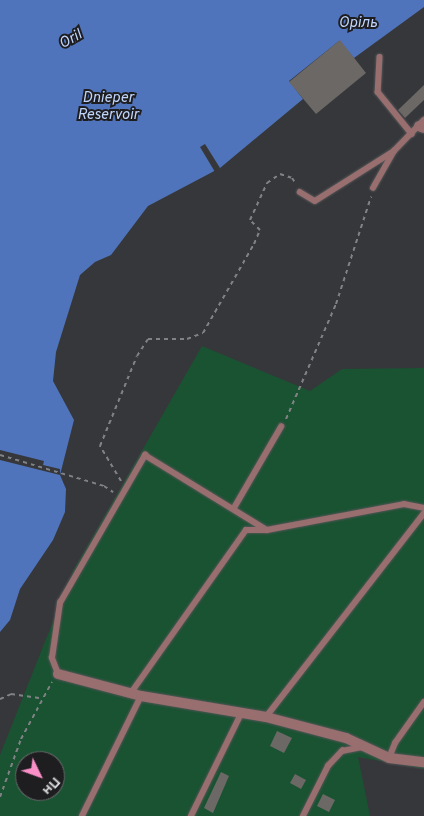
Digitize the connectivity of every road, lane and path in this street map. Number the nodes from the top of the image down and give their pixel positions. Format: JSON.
{"nodes":[{"id":1,"x":380,"y":58,"type":"dead end"},
{"id":2,"x":420,"y":127,"type":"edge"},
{"id":3,"x":394,"y":151,"type":"junction"},
{"id":4,"x":374,"y":188,"type":"joint"},
{"id":5,"x":300,"y":192,"type":"joint"},
{"id":6,"x":281,"y":427,"type":"joint"},
{"id":7,"x":0,"y":455,"type":"edge"},
{"id":8,"x":127,"y":488,"type":"junction"},
{"id":9,"x":121,"y":498,"type":"junction"},
{"id":10,"x":234,"y":508,"type":"junction"},
{"id":11,"x":424,"y":508,"type":"edge"},
{"id":12,"x":424,"y":513,"type":"edge"},
{"id":13,"x":267,"y":530,"type":"junction"},
{"id":14,"x":58,"y":674,"type":"junction"},
{"id":15,"x":136,"y":694,"type":"junction"},
{"id":16,"x":41,"y":698,"type":"junction"},
{"id":17,"x":0,"y":700,"type":"edge"},
{"id":18,"x":424,"y":702,"type":"edge"},
{"id":19,"x":241,"y":714,"type":"junction"},
{"id":20,"x":266,"y":717,"type":"junction"},
{"id":21,"x":362,"y":747,"type":"junction"},
{"id":22,"x":389,"y":758,"type":"junction"},
{"id":23,"x":424,"y":762,"type":"edge"},
{"id":24,"x":0,"y":797,"type":"edge"},
{"id":25,"x":82,"y":816,"type":"edge"},
{"id":26,"x":191,"y":816,"type":"edge"},
{"id":27,"x":304,"y":816,"type":"edge"}],
"edges":[{"from":1,"to":2,"type":"lane"},
{"from":2,"to":3,"type":"lane"},
{"from":3,"to":4,"type":"lane"},
{"from":3,"to":5,"type":"lane"},
{"from":4,"to":6,"type":"path"},
{"from":5,"to":8,"type":"path"},
{"from":6,"to":10,"type":"lane"},
{"from":7,"to":9,"type":"path"},
{"from":8,"to":9,"type":"lane"},
{"from":8,"to":10,"type":"lane"},
{"from":9,"to":14,"type":"lane"},
{"from":10,"to":13,"type":"lane"},
{"from":11,"to":13,"type":"lane"},
{"from":12,"to":20,"type":"lane"},
{"from":13,"to":15,"type":"lane"},
{"from":14,"to":15,"type":"street"},
{"from":14,"to":16,"type":"path"},
{"from":15,"to":19,"type":"street"},
{"from":15,"to":25,"type":"lane"},
{"from":16,"to":17,"type":"path"},
{"from":16,"to":24,"type":"path"},
{"from":18,"to":22,"type":"lane"},
{"from":19,"to":20,"type":"street"},
{"from":19,"to":26,"type":"lane"},
{"from":20,"to":21,"type":"street"},
{"from":21,"to":22,"type":"street"},
{"from":21,"to":27,"type":"lane"},
{"from":22,"to":23,"type":"street"}]}
